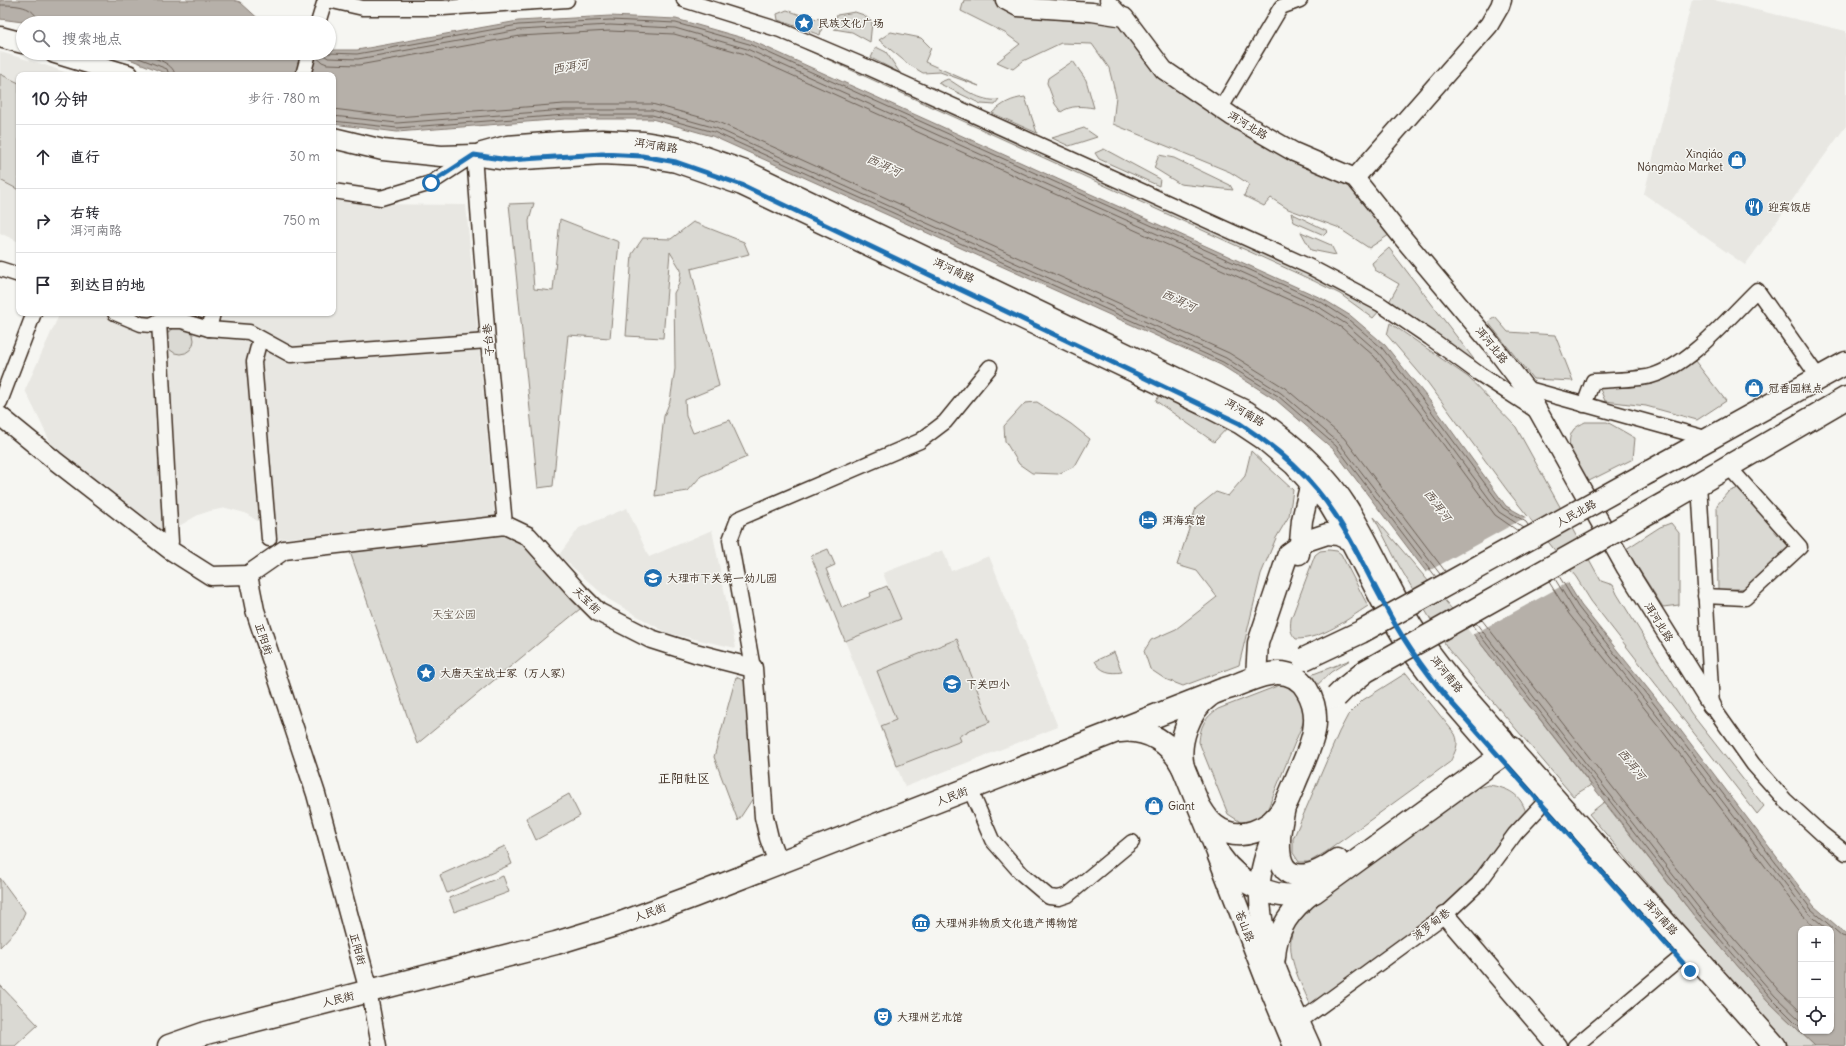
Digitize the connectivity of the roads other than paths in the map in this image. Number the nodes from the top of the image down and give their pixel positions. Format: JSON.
{"nodes":[{"id":1,"x":325,"y":0,"type":"edge"},
{"id":2,"x":328,"y":0,"type":"edge"},
{"id":3,"x":567,"y":0,"type":"edge"},
{"id":4,"x":684,"y":0,"type":"edge"},
{"id":5,"x":1004,"y":0,"type":"edge"},
{"id":6,"x":1107,"y":0,"type":"edge"},
{"id":7,"x":1300,"y":0,"type":"edge"},
{"id":8,"x":1502,"y":0,"type":"edge"},
{"id":9,"x":320,"y":16,"type":"edge"},
{"id":10,"x":1124,"y":17,"type":"junction"},
{"id":11,"x":0,"y":37,"type":"edge"},
{"id":12,"x":16,"y":41,"type":"edge"},
{"id":13,"x":78,"y":60,"type":"edge"},
{"id":14,"x":307,"y":60,"type":"edge"},
{"id":15,"x":118,"y":72,"type":"edge"},
{"id":16,"x":304,"y":72,"type":"edge"},
{"id":17,"x":1221,"y":108,"type":"junction"},
{"id":18,"x":336,"y":139,"type":"edge"},
{"id":19,"x":474,"y":155,"type":"junction"},
{"id":20,"x":1355,"y":178,"type":"junction"},
{"id":21,"x":336,"y":191,"type":"edge"},
{"id":22,"x":0,"y":269,"type":"edge"},
{"id":23,"x":16,"y":274,"type":"edge"},
{"id":24,"x":33,"y":316,"type":"edge"},
{"id":25,"x":122,"y":316,"type":"edge"},
{"id":26,"x":212,"y":316,"type":"edge"},
{"id":27,"x":159,"y":322,"type":"junction"},
{"id":28,"x":209,"y":329,"type":"junction"},
{"id":29,"x":260,"y":339,"type":"junction"},
{"id":30,"x":488,"y":341,"type":"junction"},
{"id":31,"x":1846,"y":363,"type":"edge"},
{"id":32,"x":990,"y":367,"type":"dead end"},
{"id":33,"x":1818,"y":378,"type":"junction"},
{"id":34,"x":1525,"y":388,"type":"junction"},
{"id":35,"x":1846,"y":398,"type":"edge"},
{"id":36,"x":0,"y":402,"type":"edge"},
{"id":37,"x":1584,"y":404,"type":"junction"},
{"id":38,"x":1541,"y":414,"type":"junction"},
{"id":39,"x":0,"y":416,"type":"edge"},
{"id":40,"x":1709,"y":438,"type":"junction"},
{"id":41,"x":1728,"y":466,"type":"junction"},
{"id":42,"x":1313,"y":474,"type":"junction"},
{"id":43,"x":1698,"y":484,"type":"junction"},
{"id":44,"x":505,"y":525,"type":"junction"},
{"id":45,"x":269,"y":539,"type":"dead end"},
{"id":46,"x":1350,"y":540,"type":"junction"},
{"id":47,"x":171,"y":542,"type":"dead end"},
{"id":48,"x":1298,"y":545,"type":"junction"},
{"id":49,"x":1372,"y":551,"type":"junction"},
{"id":50,"x":248,"y":575,"type":"junction"},
{"id":51,"x":1705,"y":596,"type":"junction"},
{"id":52,"x":752,"y":668,"type":"junction"},
{"id":53,"x":1256,"y":677,"type":"junction"},
{"id":54,"x":1209,"y":695,"type":"junction"},
{"id":55,"x":1712,"y":706,"type":"junction"},
{"id":56,"x":1115,"y":732,"type":"junction"},
{"id":57,"x":1312,"y":742,"type":"junction"},
{"id":58,"x":1502,"y":748,"type":"junction"},
{"id":59,"x":1183,"y":767,"type":"junction"},
{"id":60,"x":970,"y":789,"type":"junction"},
{"id":61,"x":1198,"y":804,"type":"junction"},
{"id":62,"x":1542,"y":805,"type":"junction"},
{"id":63,"x":1284,"y":807,"type":"junction"},
{"id":64,"x":1132,"y":842,"type":"dead end"},
{"id":65,"x":1215,"y":848,"type":"junction"},
{"id":66,"x":1846,"y":853,"type":"edge"},
{"id":67,"x":778,"y":863,"type":"junction"},
{"id":68,"x":1260,"y":889,"type":"junction"},
{"id":69,"x":1314,"y":892,"type":"junction"},
{"id":70,"x":1445,"y":915,"type":"junction"},
{"id":71,"x":1679,"y":959,"type":"junction"},
{"id":72,"x":1280,"y":978,"type":"junction"},
{"id":73,"x":369,"y":991,"type":"junction"},
{"id":74,"x":1299,"y":1022,"type":"junction"},
{"id":75,"x":169,"y":1046,"type":"edge"},
{"id":76,"x":379,"y":1046,"type":"edge"},
{"id":77,"x":1294,"y":1046,"type":"edge"},
{"id":78,"x":1310,"y":1046,"type":"edge"},
{"id":79,"x":1557,"y":1046,"type":"edge"},
{"id":80,"x":1575,"y":1046,"type":"edge"},
{"id":81,"x":1756,"y":1046,"type":"edge"},
{"id":82,"x":1776,"y":1046,"type":"edge"}],
"edges":[{"from":1,"to":9,"type":"street"},
{"from":2,"to":3,"type":"street"},
{"from":4,"to":38,"type":"street"},
{"from":5,"to":10,"type":"street"},
{"from":6,"to":10,"type":"street"},
{"from":7,"to":17,"type":"street"},
{"from":8,"to":20,"type":"street"},
{"from":10,"to":17,"type":"street","name":"洱河北路"},
{"from":11,"to":12,"type":"main road"},
{"from":13,"to":15,"type":"main road"},
{"from":14,"to":16,"type":"street"},
{"from":17,"to":20,"type":"street","name":"洱河北路"},
{"from":18,"to":19,"type":"main road","name":"洱河南路"},
{"from":19,"to":21,"type":"street"},
{"from":19,"to":30,"type":"street","name":"子台巷"},
{"from":19,"to":42,"type":"main road","name":"洱河南路"},
{"from":20,"to":34,"type":"street","name":"洱河北路"},
{"from":22,"to":23,"type":"street"},
{"from":24,"to":36,"type":"street"},
{"from":25,"to":27,"type":"street"},
{"from":26,"to":28,"type":"street"},
{"from":27,"to":28,"type":"street"},
{"from":27,"to":47,"type":"street"},
{"from":28,"to":29,"type":"street"},
{"from":29,"to":30,"type":"street"},
{"from":29,"to":45,"type":"street"},
{"from":30,"to":44,"type":"street","name":"子台巷"},
{"from":31,"to":33,"type":"main road","name":"人民北路"},
{"from":32,"to":52,"type":"street"},
{"from":33,"to":37,"type":"street"},
{"from":33,"to":40,"type":"main road","name":"人民北路"},
{"from":34,"to":37,"type":"street"},
{"from":34,"to":38,"type":"street","name":"洱河北路"},
{"from":35,"to":41,"type":"main road"},
{"from":37,"to":40,"type":"street"},
{"from":38,"to":55,"type":"street","name":"洱河北路"},
{"from":39,"to":50,"type":"street"},
{"from":40,"to":53,"type":"main road","name":"人民北路","bridge":true},
{"from":41,"to":43,"type":"main road"},
{"from":41,"to":51,"type":"street"},
{"from":42,"to":46,"type":"main road","name":"洱河南路"},
{"from":42,"to":48,"type":"main road"},
{"from":42,"to":49,"type":"main road","name":"洱河南路"},
{"from":43,"to":51,"type":"street"},
{"from":43,"to":57,"type":"main road","bridge":true},
{"from":44,"to":50,"type":"street"},
{"from":44,"to":52,"type":"street","name":"天宝街"},
{"from":46,"to":48,"type":"main road"},
{"from":46,"to":49,"type":"main road"},
{"from":46,"to":58,"type":"main road","name":"洱河南路"},
{"from":48,"to":53,"type":"main road"},
{"from":49,"to":58,"type":"main road","name":"洱河南路"},
{"from":50,"to":73,"type":"street","name":"正阳街"},
{"from":51,"to":55,"type":"street"},
{"from":52,"to":67,"type":"street"},
{"from":53,"to":54,"type":"main road","name":"人民街"},
{"from":53,"to":57,"type":"main road"},
{"from":54,"to":56,"type":"main road","name":"人民街"},
{"from":54,"to":59,"type":"main road"},
{"from":55,"to":66,"type":"street","name":"洱河北路"},
{"from":56,"to":59,"type":"main road"},
{"from":56,"to":60,"type":"main road","name":"人民街"},
{"from":57,"to":63,"type":"main road"},
{"from":58,"to":62,"type":"main road","name":"洱河南路"},
{"from":58,"to":63,"type":"main road"},
{"from":58,"to":69,"type":"main road"},
{"from":58,"to":82,"type":"main road","name":"洱河南路"},
{"from":59,"to":61,"type":"main road"},
{"from":60,"to":64,"type":"street"},
{"from":60,"to":67,"type":"main road","name":"人民街"},
{"from":61,"to":63,"type":"main road"},
{"from":61,"to":65,"type":"main road","name":"苍山路"},
{"from":62,"to":70,"type":"street","name":"波罗甸巷"},
{"from":62,"to":71,"type":"main road","name":"洱河南路"},
{"from":63,"to":68,"type":"main road"},
{"from":65,"to":68,"type":"main road"},
{"from":65,"to":77,"type":"main road","name":"苍山路"},
{"from":67,"to":73,"type":"main road","name":"人民街"},
{"from":68,"to":69,"type":"main road"},
{"from":68,"to":72,"type":"main road"},
{"from":69,"to":72,"type":"main road"},
{"from":70,"to":74,"type":"street","name":"波罗甸巷"},
{"from":70,"to":79,"type":"street"},
{"from":71,"to":80,"type":"street"},
{"from":71,"to":81,"type":"main road","name":"洱河南路"},
{"from":72,"to":74,"type":"main road"},
{"from":73,"to":75,"type":"main road","name":"人民街"},
{"from":73,"to":76,"type":"street"},
{"from":74,"to":78,"type":"main road"}]}
